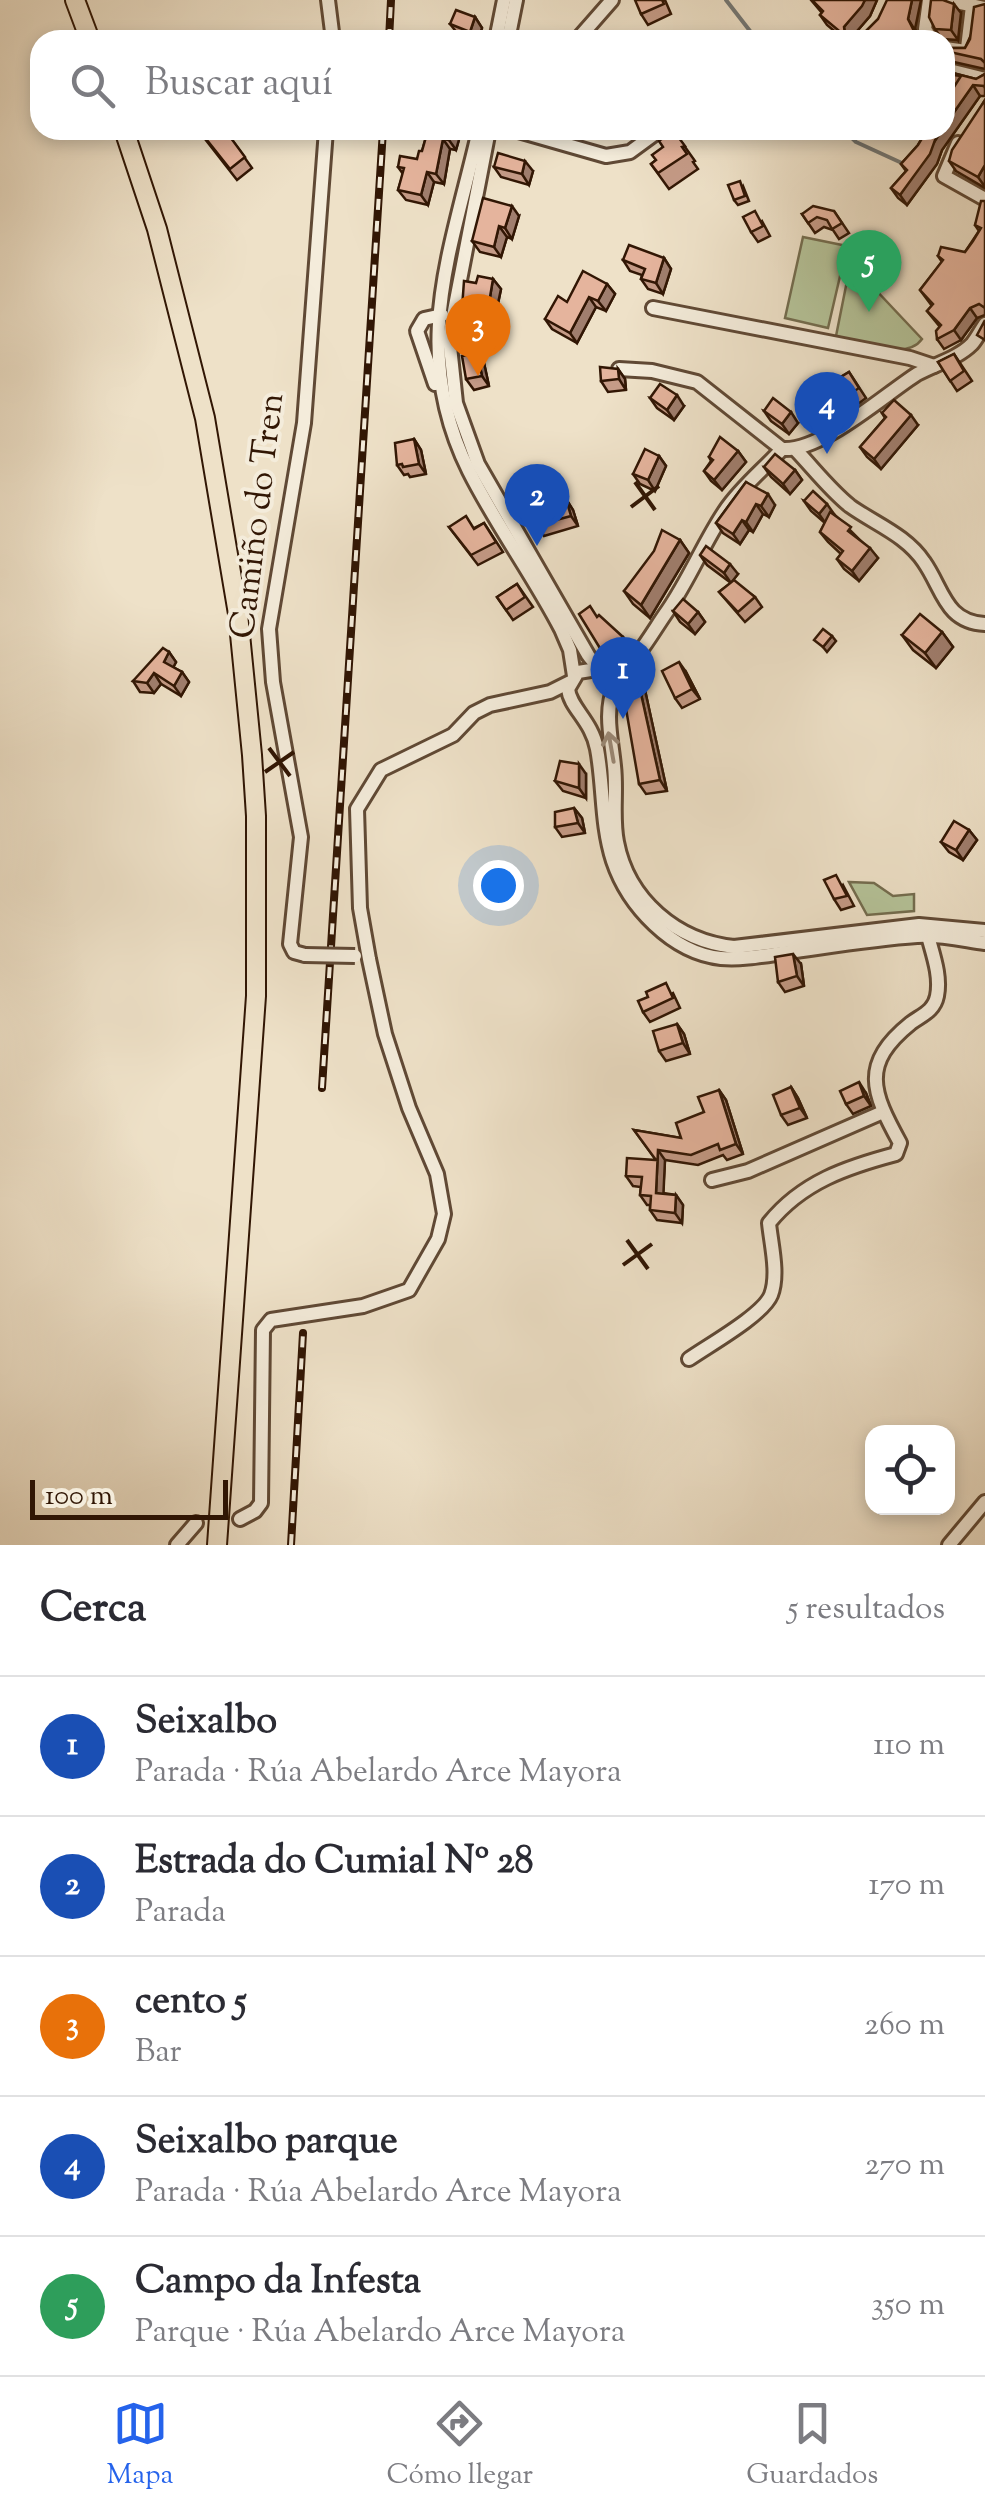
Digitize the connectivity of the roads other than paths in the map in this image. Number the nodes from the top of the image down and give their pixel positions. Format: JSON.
{"nodes":[{"id":1,"x":75,"y":0,"type":"edge"},
{"id":2,"x":510,"y":0,"type":"edge"},
{"id":3,"x":612,"y":0,"type":"edge"},
{"id":4,"x":930,"y":0,"type":"edge"},
{"id":5,"x":946,"y":0,"type":"edge"},
{"id":6,"x":329,"y":4,"type":"edge"},
{"id":7,"x":979,"y":7,"type":"edge"},
{"id":8,"x":86,"y":30,"type":"edge"},
{"id":9,"x":332,"y":30,"type":"edge"},
{"id":10,"x":502,"y":30,"type":"edge"},
{"id":11,"x":586,"y":30,"type":"edge"},
{"id":12,"x":926,"y":30,"type":"edge"},
{"id":13,"x":955,"y":49,"type":"edge"},
{"id":14,"x":955,"y":72,"type":"edge"},
{"id":15,"x":985,"y":79,"type":"edge"},
{"id":16,"x":962,"y":136,"type":"edge"},
{"id":17,"x":127,"y":140,"type":"edge"},
{"id":18,"x":325,"y":140,"type":"edge"},
{"id":19,"x":477,"y":140,"type":"edge"},
{"id":20,"x":486,"y":140,"type":"edge"},
{"id":21,"x":550,"y":140,"type":"edge"},
{"id":22,"x":646,"y":140,"type":"edge"},
{"id":23,"x":985,"y":198,"type":"edge"},
{"id":24,"x":462,"y":260,"type":"junction"},
{"id":25,"x":653,"y":308,"type":"dead end"},
{"id":26,"x":441,"y":315,"type":"junction"},
{"id":27,"x":985,"y":324,"type":"edge"},
{"id":28,"x":420,"y":340,"type":"junction"},
{"id":29,"x":439,"y":344,"type":"junction"},
{"id":30,"x":934,"y":366,"type":"junction"},
{"id":31,"x":619,"y":369,"type":"edge"},
{"id":32,"x":441,"y":396,"type":"junction"},
{"id":33,"x":468,"y":442,"type":"junction"},
{"id":34,"x":789,"y":450,"type":"junction"},
{"id":35,"x":985,"y":624,"type":"edge"},
{"id":36,"x":606,"y":677,"type":"junction"},
{"id":37,"x":572,"y":679,"type":"junction"},
{"id":38,"x":550,"y":692,"type":"junction"},
{"id":39,"x":608,"y":704,"type":"junction"},
{"id":40,"x":576,"y":706,"type":"junction"},
{"id":41,"x":932,"y":936,"type":"junction"},
{"id":42,"x":985,"y":938,"type":"edge"},
{"id":43,"x":362,"y":958,"type":"junction"},
{"id":44,"x":882,"y":1112,"type":"junction"},
{"id":45,"x":712,"y":1180,"type":"dead end"},
{"id":46,"x":689,"y":1359,"type":"dead end"},
{"id":47,"x":985,"y":1502,"type":"edge"},
{"id":48,"x":240,"y":1519,"type":"dead end"},
{"id":49,"x":196,"y":1523,"type":"dead end"},
{"id":50,"x":177,"y":1545,"type":"edge"},
{"id":51,"x":217,"y":1545,"type":"edge"},
{"id":52,"x":949,"y":1545,"type":"edge"}],
"edges":[{"from":1,"to":8,"type":"main road"},
{"from":2,"to":10,"type":"street"},
{"from":3,"to":11,"type":"street"},
{"from":4,"to":12,"type":"street"},
{"from":5,"to":7,"type":"street"},
{"from":6,"to":9,"type":"street"},
{"from":7,"to":13,"type":"street"},
{"from":14,"to":15,"type":"street"},
{"from":16,"to":23,"type":"street"},
{"from":17,"to":51,"type":"main road"},
{"from":18,"to":43,"type":"street","name":"Camiño do Tren","bridge":true},
{"from":19,"to":26,"type":"street"},
{"from":20,"to":24,"type":"street"},
{"from":21,"to":22,"type":"street"},
{"from":24,"to":26,"type":"street"},
{"from":24,"to":33,"type":"street"},
{"from":25,"to":30,"type":"street"},
{"from":26,"to":28,"type":"street"},
{"from":26,"to":29,"type":"street"},
{"from":27,"to":30,"type":"street"},
{"from":28,"to":29,"type":"street"},
{"from":28,"to":32,"type":"street"},
{"from":29,"to":32,"type":"street"},
{"from":29,"to":33,"type":"street"},
{"from":30,"to":34,"type":"street"},
{"from":31,"to":34,"type":"street"},
{"from":32,"to":37,"type":"street"},
{"from":33,"to":36,"type":"street"},
{"from":34,"to":35,"type":"street"},
{"from":34,"to":36,"type":"street"},
{"from":36,"to":37,"type":"street"},
{"from":36,"to":39,"type":"street"},
{"from":37,"to":38,"type":"street"},
{"from":37,"to":40,"type":"street"},
{"from":38,"to":40,"type":"street"},
{"from":38,"to":43,"type":"street"},
{"from":39,"to":40,"type":"street"},
{"from":42,"to":39,"type":"street","one_way":true},
{"from":40,"to":41,"type":"street"},
{"from":41,"to":42,"type":"street"},
{"from":41,"to":44,"type":"street"},
{"from":43,"to":48,"type":"street"},
{"from":44,"to":45,"type":"street"},
{"from":44,"to":46,"type":"street"},
{"from":47,"to":52,"type":"street"},
{"from":49,"to":50,"type":"street"}]}
